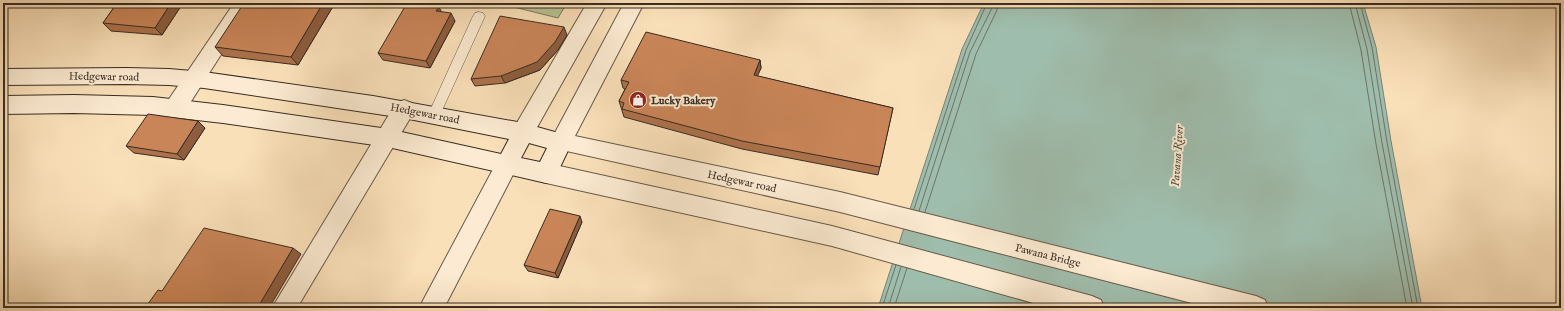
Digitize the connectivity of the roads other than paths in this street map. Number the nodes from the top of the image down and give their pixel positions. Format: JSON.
{"nodes":[{"id":1,"x":244,"y":3,"type":"edge"},
{"id":2,"x":597,"y":3,"type":"edge"},
{"id":3,"x":634,"y":3,"type":"edge"},
{"id":4,"x":479,"y":16,"type":"dead end"},
{"id":5,"x":3,"y":77,"type":"edge"},
{"id":6,"x":193,"y":80,"type":"junction"},
{"id":7,"x":3,"y":105,"type":"edge"},
{"id":8,"x":175,"y":108,"type":"junction"},
{"id":9,"x":404,"y":109,"type":"junction"},
{"id":10,"x":434,"y":115,"type":"junction"},
{"id":11,"x":523,"y":132,"type":"junction"},
{"id":12,"x":388,"y":138,"type":"junction"},
{"id":13,"x":561,"y":142,"type":"junction"},
{"id":14,"x":507,"y":165,"type":"junction"},
{"id":15,"x":546,"y":173,"type":"junction"},
{"id":16,"x":840,"y":202,"type":"joint"},
{"id":17,"x":284,"y":308,"type":"edge"},
{"id":18,"x":431,"y":308,"type":"edge"},
{"id":19,"x":1092,"y":308,"type":"edge"},
{"id":20,"x":1256,"y":308,"type":"edge"}],
"edges":[{"from":1,"to":6,"type":"street"},
{"from":2,"to":11,"type":"street"},
{"from":3,"to":13,"type":"street"},
{"from":4,"to":10,"type":"lane"},
{"from":5,"to":6,"type":"street","name":"Hedgewar road"},
{"from":6,"to":8,"type":"street"},
{"from":6,"to":9,"type":"street","name":"Hedgewar road"},
{"from":7,"to":8,"type":"street"},
{"from":8,"to":12,"type":"street"},
{"from":9,"to":10,"type":"street","name":"Hedgewar road"},
{"from":9,"to":12,"type":"street"},
{"from":10,"to":11,"type":"street","name":"Hedgewar road"},
{"from":11,"to":13,"type":"street","name":"Hedgewar road"},
{"from":11,"to":14,"type":"street"},
{"from":12,"to":14,"type":"street"},
{"from":12,"to":17,"type":"street"},
{"from":13,"to":15,"type":"street"},
{"from":13,"to":16,"type":"street","name":"Hedgewar road"},
{"from":14,"to":15,"type":"street"},
{"from":14,"to":18,"type":"street"},
{"from":15,"to":19,"type":"street"},
{"from":16,"to":20,"type":"street","name":"Pawana Bridge"}]}
